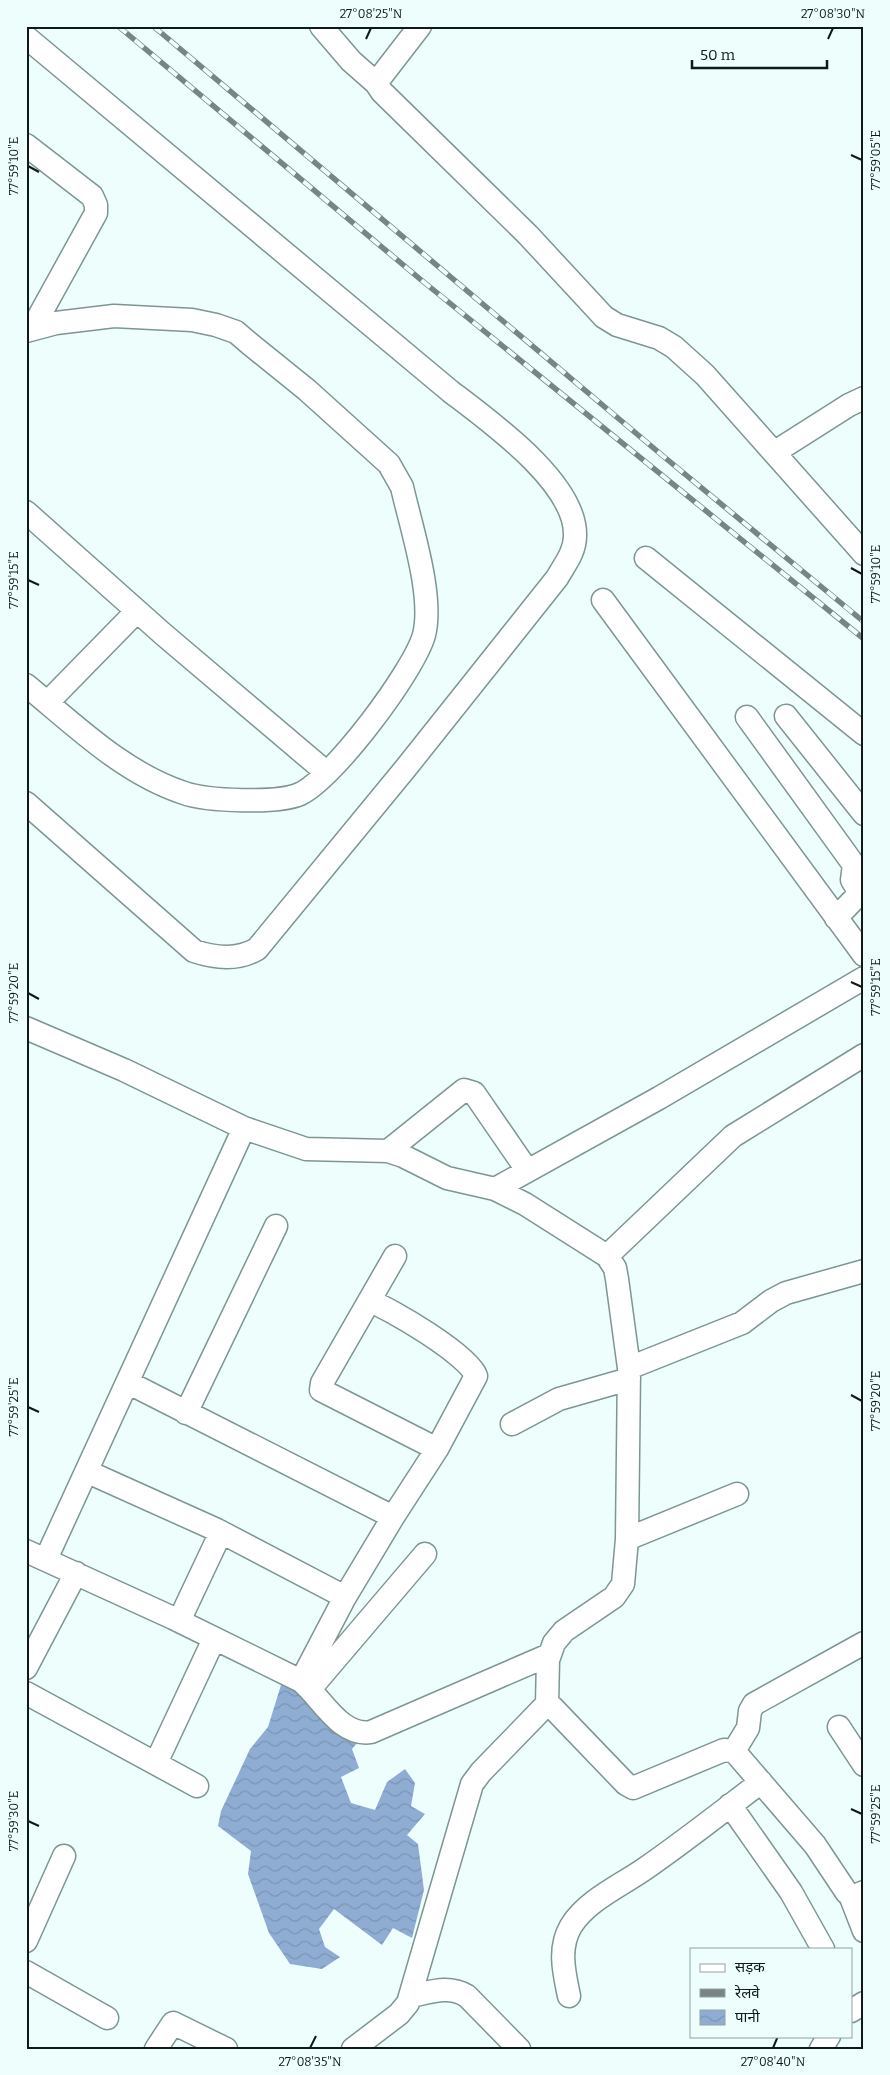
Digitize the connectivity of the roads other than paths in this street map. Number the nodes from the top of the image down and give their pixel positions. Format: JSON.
{"nodes":[{"id":1,"x":321,"y":26,"type":"edge"},
{"id":2,"x":420,"y":26,"type":"edge"},
{"id":3,"x":26,"y":37,"type":"edge"},
{"id":4,"x":376,"y":83,"type":"junction"},
{"id":5,"x":26,"y":145,"type":"edge"},
{"id":6,"x":29,"y":330,"type":"edge"},
{"id":7,"x":864,"y":398,"type":"edge"},
{"id":8,"x":775,"y":452,"type":"junction"},
{"id":9,"x":26,"y":512,"type":"edge"},
{"id":10,"x":864,"y":554,"type":"edge"},
{"id":11,"x":646,"y":558,"type":"dead end"},
{"id":12,"x":603,"y":600,"type":"dead end"},
{"id":13,"x":137,"y":611,"type":"junction"},
{"id":14,"x":26,"y":685,"type":"edge"},
{"id":15,"x":48,"y":702,"type":"junction"},
{"id":16,"x":786,"y":716,"type":"dead end"},
{"id":17,"x":747,"y":718,"type":"dead end"},
{"id":18,"x":864,"y":734,"type":"edge"},
{"id":19,"x":327,"y":773,"type":"junction"},
{"id":20,"x":26,"y":803,"type":"edge"},
{"id":21,"x":864,"y":814,"type":"edge"},
{"id":22,"x":836,"y":918,"type":"junction"},
{"id":23,"x":864,"y":955,"type":"edge"},
{"id":24,"x":864,"y":978,"type":"edge"},
{"id":25,"x":26,"y":1028,"type":"edge"},
{"id":26,"x":864,"y":1055,"type":"edge"},
{"id":27,"x":244,"y":1128,"type":"junction"},
{"id":28,"x":388,"y":1151,"type":"junction"},
{"id":29,"x":527,"y":1170,"type":"junction"},
{"id":30,"x":495,"y":1189,"type":"junction"},
{"id":31,"x":276,"y":1226,"type":"dead end"},
{"id":32,"x":395,"y":1256,"type":"dead end"},
{"id":33,"x":607,"y":1256,"type":"junction"},
{"id":34,"x":864,"y":1271,"type":"edge"},
{"id":35,"x":369,"y":1301,"type":"junction"},
{"id":36,"x":629,"y":1374,"type":"junction"},
{"id":37,"x":129,"y":1383,"type":"junction"},
{"id":38,"x":186,"y":1413,"type":"junction"},
{"id":39,"x":512,"y":1424,"type":"dead end"},
{"id":40,"x":437,"y":1448,"type":"junction"},
{"id":41,"x":88,"y":1472,"type":"junction"},
{"id":42,"x":737,"y":1494,"type":"dead end"},
{"id":43,"x":392,"y":1517,"type":"junction"},
{"id":44,"x":221,"y":1532,"type":"junction"},
{"id":45,"x":626,"y":1539,"type":"junction"},
{"id":46,"x":425,"y":1554,"type":"dead end"},
{"id":47,"x":36,"y":1555,"type":"edge"},
{"id":48,"x":76,"y":1573,"type":"junction"},
{"id":49,"x":345,"y":1597,"type":"junction"},
{"id":50,"x":179,"y":1621,"type":"junction"},
{"id":51,"x":214,"y":1639,"type":"junction"},
{"id":52,"x":864,"y":1643,"type":"edge"},
{"id":53,"x":549,"y":1654,"type":"junction"},
{"id":54,"x":26,"y":1668,"type":"edge"},
{"id":55,"x":305,"y":1685,"type":"junction"},
{"id":56,"x":26,"y":1693,"type":"edge"},
{"id":57,"x":547,"y":1705,"type":"junction"},
{"id":58,"x":839,"y":1727,"type":"dead end"},
{"id":59,"x":734,"y":1751,"type":"junction"},
{"id":60,"x":156,"y":1763,"type":"junction"},
{"id":61,"x":864,"y":1765,"type":"edge"},
{"id":62,"x":762,"y":1782,"type":"junction"},
{"id":63,"x":197,"y":1786,"type":"dead end"},
{"id":64,"x":730,"y":1805,"type":"junction"},
{"id":65,"x":64,"y":1856,"type":"dead end"},
{"id":66,"x":857,"y":1893,"type":"edge"},
{"id":67,"x":864,"y":1931,"type":"edge"},
{"id":68,"x":26,"y":1941,"type":"edge"},
{"id":69,"x":822,"y":1948,"type":"edge"},
{"id":70,"x":26,"y":1972,"type":"edge"},
{"id":71,"x":411,"y":1996,"type":"junction"},
{"id":72,"x":569,"y":1996,"type":"dead end"},
{"id":73,"x":107,"y":2018,"type":"dead end"},
{"id":74,"x":828,"y":2038,"type":"edge"},
{"id":75,"x":156,"y":2049,"type":"edge"},
{"id":76,"x":226,"y":2049,"type":"edge"},
{"id":77,"x":353,"y":2049,"type":"edge"},
{"id":78,"x":519,"y":2049,"type":"edge"},
{"id":79,"x":821,"y":2049,"type":"edge"}],
"edges":[{"from":1,"to":4,"type":"street"},
{"from":2,"to":4,"type":"street"},
{"from":3,"to":20,"type":"street"},
{"from":4,"to":8,"type":"street"},
{"from":5,"to":6,"type":"street"},
{"from":6,"to":19,"type":"street"},
{"from":7,"to":8,"type":"street"},
{"from":8,"to":10,"type":"street"},
{"from":9,"to":13,"type":"street"},
{"from":11,"to":18,"type":"street"},
{"from":12,"to":22,"type":"street"},
{"from":13,"to":15,"type":"street"},
{"from":13,"to":19,"type":"street"},
{"from":14,"to":15,"type":"street"},
{"from":15,"to":19,"type":"street"},
{"from":16,"to":21,"type":"street"},
{"from":17,"to":22,"type":"street"},
{"from":22,"to":23,"type":"street"},
{"from":24,"to":29,"type":"street"},
{"from":25,"to":27,"type":"street"},
{"from":26,"to":33,"type":"street"},
{"from":27,"to":28,"type":"street"},
{"from":27,"to":37,"type":"street"},
{"from":28,"to":29,"type":"street"},
{"from":28,"to":30,"type":"street"},
{"from":29,"to":30,"type":"street"},
{"from":30,"to":33,"type":"street"},
{"from":31,"to":38,"type":"street"},
{"from":32,"to":35,"type":"street"},
{"from":33,"to":36,"type":"street"},
{"from":34,"to":36,"type":"street"},
{"from":35,"to":40,"type":"street"},
{"from":35,"to":40,"type":"street"},
{"from":36,"to":39,"type":"street"},
{"from":36,"to":45,"type":"street"},
{"from":37,"to":38,"type":"street"},
{"from":37,"to":41,"type":"street"},
{"from":38,"to":43,"type":"street"},
{"from":40,"to":43,"type":"street"},
{"from":41,"to":44,"type":"street"},
{"from":41,"to":47,"type":"street"},
{"from":42,"to":45,"type":"street"},
{"from":43,"to":49,"type":"street"},
{"from":44,"to":49,"type":"street"},
{"from":44,"to":50,"type":"street"},
{"from":45,"to":53,"type":"street"},
{"from":46,"to":55,"type":"street"},
{"from":47,"to":48,"type":"street"},
{"from":48,"to":50,"type":"street"},
{"from":48,"to":54,"type":"street"},
{"from":49,"to":55,"type":"street"},
{"from":50,"to":51,"type":"street"},
{"from":51,"to":55,"type":"street"},
{"from":51,"to":60,"type":"street"},
{"from":52,"to":59,"type":"street"},
{"from":53,"to":55,"type":"street"},
{"from":53,"to":57,"type":"street"},
{"from":56,"to":60,"type":"street"},
{"from":57,"to":59,"type":"street"},
{"from":57,"to":71,"type":"street"},
{"from":58,"to":61,"type":"street"},
{"from":59,"to":62,"type":"street"},
{"from":60,"to":63,"type":"street"},
{"from":62,"to":64,"type":"street"},
{"from":62,"to":66,"type":"street"},
{"from":64,"to":69,"type":"street"},
{"from":64,"to":72,"type":"street"},
{"from":65,"to":68,"type":"street"},
{"from":66,"to":67,"type":"street"},
{"from":70,"to":73,"type":"street"},
{"from":71,"to":77,"type":"street"},
{"from":71,"to":78,"type":"street"},
{"from":74,"to":79,"type":"street"},
{"from":75,"to":76,"type":"street"}]}
